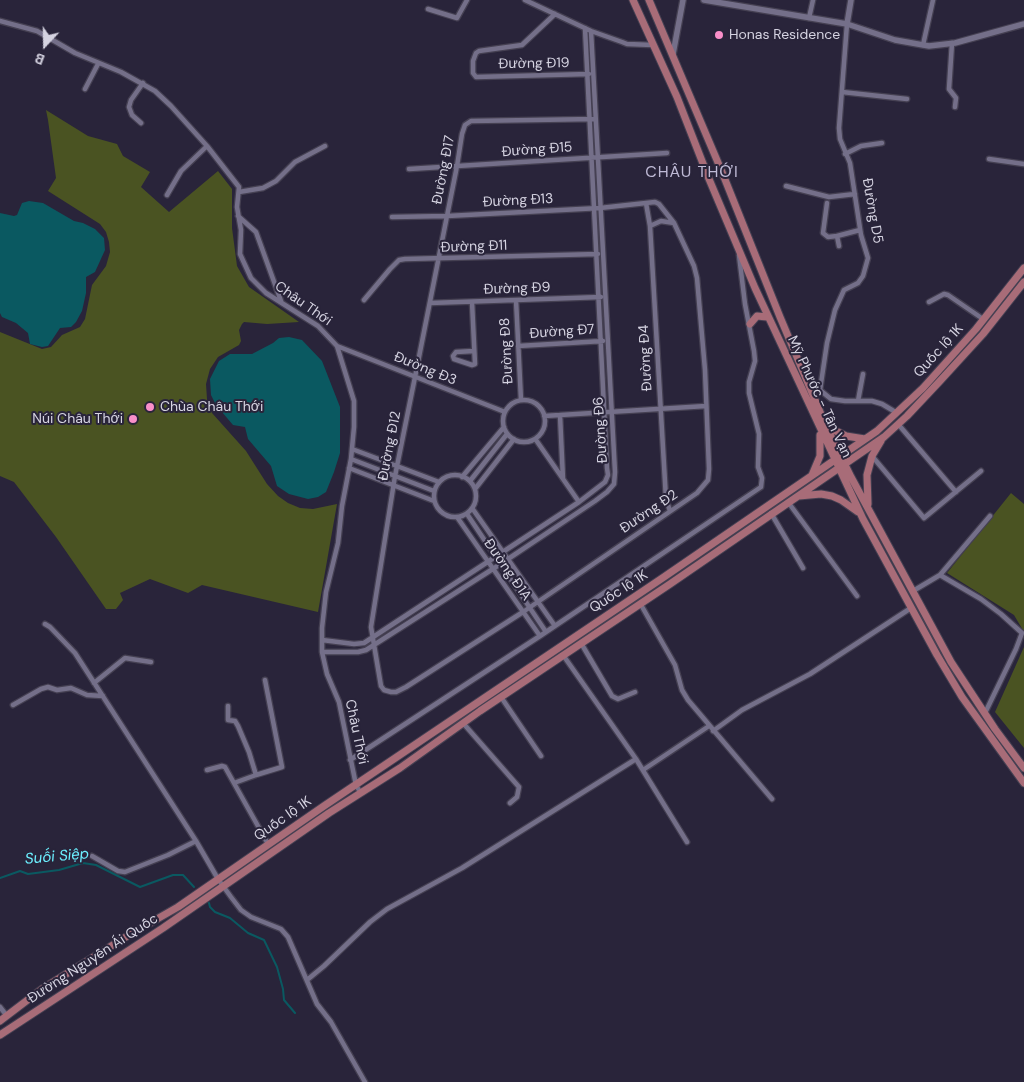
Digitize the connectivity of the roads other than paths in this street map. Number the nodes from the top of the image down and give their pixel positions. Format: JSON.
{"nodes":[{"id":1,"x":467,"y":0,"type":"edge"},
{"id":2,"x":525,"y":0,"type":"edge"},
{"id":3,"x":633,"y":0,"type":"edge"},
{"id":4,"x":649,"y":0,"type":"edge"},
{"id":5,"x":683,"y":0,"type":"edge"},
{"id":6,"x":704,"y":0,"type":"edge"},
{"id":7,"x":813,"y":0,"type":"edge"},
{"id":8,"x":851,"y":0,"type":"edge"},
{"id":9,"x":932,"y":0,"type":"edge"},
{"id":10,"x":428,"y":9,"type":"dead end"},
{"id":11,"x":555,"y":14,"type":"junction"},
{"id":12,"x":809,"y":18,"type":"junction"},
{"id":13,"x":0,"y":21,"type":"edge"},
{"id":14,"x":847,"y":24,"type":"junction"},
{"id":15,"x":1024,"y":24,"type":"edge"},
{"id":16,"x":585,"y":28,"type":"junction"},
{"id":17,"x":591,"y":31,"type":"junction"},
{"id":18,"x":668,"y":42,"type":"junction"},
{"id":19,"x":952,"y":43,"type":"junction"},
{"id":20,"x":654,"y":45,"type":"junction"},
{"id":21,"x":923,"y":45,"type":"junction"},
{"id":22,"x":673,"y":54,"type":"junction"},
{"id":23,"x":98,"y":64,"type":"junction"},
{"id":24,"x":590,"y":74,"type":"junction"},
{"id":25,"x":143,"y":83,"type":"junction"},
{"id":26,"x":85,"y":89,"type":"dead end"},
{"id":27,"x":842,"y":92,"type":"junction"},
{"id":28,"x":907,"y":99,"type":"dead end"},
{"id":29,"x":955,"y":108,"type":"dead end"},
{"id":30,"x":592,"y":119,"type":"junction"},
{"id":31,"x":141,"y":123,"type":"dead end"},
{"id":32,"x":882,"y":143,"type":"dead end"},
{"id":33,"x":207,"y":146,"type":"junction"},
{"id":34,"x":325,"y":146,"type":"dead end"},
{"id":35,"x":667,"y":153,"type":"dead end"},
{"id":36,"x":845,"y":154,"type":"junction"},
{"id":37,"x":592,"y":158,"type":"junction"},
{"id":38,"x":598,"y":158,"type":"junction"},
{"id":39,"x":989,"y":158,"type":"dead end"},
{"id":40,"x":1024,"y":164,"type":"edge"},
{"id":41,"x":457,"y":166,"type":"junction"},
{"id":42,"x":409,"y":169,"type":"dead end"},
{"id":43,"x":786,"y":186,"type":"dead end"},
{"id":44,"x":239,"y":192,"type":"junction"},
{"id":45,"x":855,"y":194,"type":"junction"},
{"id":46,"x":167,"y":196,"type":"dead end"},
{"id":47,"x":646,"y":203,"type":"junction"},
{"id":48,"x":827,"y":203,"type":"dead end"},
{"id":49,"x":594,"y":208,"type":"junction"},
{"id":50,"x":600,"y":208,"type":"junction"},
{"id":51,"x":238,"y":216,"type":"junction"},
{"id":52,"x":447,"y":216,"type":"junction"},
{"id":53,"x":392,"y":217,"type":"dead end"},
{"id":54,"x":674,"y":224,"type":"junction"},
{"id":55,"x":650,"y":226,"type":"junction"},
{"id":56,"x":860,"y":230,"type":"junction"},
{"id":57,"x":837,"y":236,"type":"junction"},
{"id":58,"x":839,"y":246,"type":"dead end"},
{"id":59,"x":738,"y":249,"type":"junction"},
{"id":60,"x":599,"y":254,"type":"junction"},
{"id":61,"x":438,"y":259,"type":"junction"},
{"id":62,"x":1024,"y":268,"type":"edge"},
{"id":63,"x":1024,"y":282,"type":"edge"},
{"id":64,"x":599,"y":297,"type":"junction"},
{"id":65,"x":605,"y":297,"type":"junction"},
{"id":66,"x":364,"y":300,"type":"dead end"},
{"id":67,"x":516,"y":300,"type":"junction"},
{"id":68,"x":282,"y":302,"type":"junction"},
{"id":69,"x":472,"y":302,"type":"junction"},
{"id":70,"x":929,"y":302,"type":"dead end"},
{"id":71,"x":430,"y":304,"type":"junction"},
{"id":72,"x":768,"y":317,"type":"junction"},
{"id":73,"x":983,"y":319,"type":"junction"},
{"id":74,"x":750,"y":324,"type":"junction"},
{"id":75,"x":601,"y":341,"type":"junction"},
{"id":76,"x":607,"y":341,"type":"junction"},
{"id":77,"x":337,"y":346,"type":"junction"},
{"id":78,"x":518,"y":346,"type":"junction"},
{"id":79,"x":474,"y":351,"type":"junction"},
{"id":80,"x":602,"y":370,"type":"junction"},
{"id":81,"x":609,"y":370,"type":"junction"},
{"id":82,"x":863,"y":374,"type":"dead end"},
{"id":83,"x":415,"y":377,"type":"junction"},
{"id":84,"x":810,"y":385,"type":"junction"},
{"id":85,"x":820,"y":390,"type":"junction"},
{"id":86,"x":521,"y":400,"type":"junction"},
{"id":87,"x":858,"y":401,"type":"junction"},
{"id":88,"x":706,"y":406,"type":"junction"},
{"id":89,"x":660,"y":409,"type":"junction"},
{"id":90,"x":505,"y":412,"type":"junction"},
{"id":91,"x":604,"y":412,"type":"junction"},
{"id":92,"x":611,"y":412,"type":"junction"},
{"id":93,"x":897,"y":413,"type":"junction"},
{"id":94,"x":560,"y":415,"type":"junction"},
{"id":95,"x":544,"y":416,"type":"junction"},
{"id":96,"x":898,"y":424,"type":"junction"},
{"id":97,"x":504,"y":427,"type":"junction"},
{"id":98,"x":823,"y":428,"type":"junction"},
{"id":99,"x":508,"y":434,"type":"junction"},
{"id":100,"x":884,"y":437,"type":"junction"},
{"id":101,"x":514,"y":439,"type":"junction"},
{"id":102,"x":865,"y":439,"type":"junction"},
{"id":103,"x":536,"y":440,"type":"junction"},
{"id":104,"x":352,"y":449,"type":"junction"},
{"id":105,"x":483,"y":452,"type":"junction"},
{"id":106,"x":872,"y":456,"type":"junction"},
{"id":107,"x":489,"y":457,"type":"junction"},
{"id":108,"x":838,"y":458,"type":"junction"},
{"id":109,"x":351,"y":459,"type":"junction"},
{"id":110,"x":607,"y":461,"type":"junction"},
{"id":111,"x":614,"y":461,"type":"junction"},
{"id":112,"x":496,"y":462,"type":"junction"},
{"id":113,"x":397,"y":466,"type":"junction"},
{"id":114,"x":841,"y":466,"type":"junction"},
{"id":115,"x":349,"y":468,"type":"junction"},
{"id":116,"x":981,"y":470,"type":"dead end"},
{"id":117,"x":812,"y":475,"type":"junction"},
{"id":118,"x":395,"y":476,"type":"junction"},
{"id":119,"x":462,"y":477,"type":"junction"},
{"id":120,"x":563,"y":480,"type":"junction"},
{"id":121,"x":439,"y":482,"type":"junction"},
{"id":122,"x":470,"y":482,"type":"junction"},
{"id":123,"x":394,"y":485,"type":"junction"},
{"id":124,"x":475,"y":489,"type":"junction"},
{"id":125,"x":434,"y":491,"type":"junction"},
{"id":126,"x":956,"y":492,"type":"junction"},
{"id":127,"x":590,"y":494,"type":"junction"},
{"id":128,"x":796,"y":496,"type":"junction"},
{"id":129,"x":434,"y":501,"type":"junction"},
{"id":130,"x":595,"y":501,"type":"junction"},
{"id":131,"x":579,"y":502,"type":"junction"},
{"id":132,"x":788,"y":502,"type":"junction"},
{"id":133,"x":472,"y":508,"type":"junction"},
{"id":134,"x":869,"y":510,"type":"junction"},
{"id":135,"x":670,"y":511,"type":"junction"},
{"id":136,"x":772,"y":513,"type":"junction"},
{"id":137,"x":860,"y":513,"type":"junction"},
{"id":138,"x":467,"y":514,"type":"junction"},
{"id":139,"x":990,"y":516,"type":"dead end"},
{"id":140,"x":456,"y":517,"type":"junction"},
{"id":141,"x":554,"y":518,"type":"junction"},
{"id":142,"x":559,"y":525,"type":"junction"},
{"id":143,"x":503,"y":552,"type":"junction"},
{"id":144,"x":495,"y":557,"type":"junction"},
{"id":145,"x":508,"y":559,"type":"junction"},
{"id":146,"x":488,"y":562,"type":"junction"},
{"id":147,"x":500,"y":564,"type":"junction"},
{"id":148,"x":803,"y":568,"type":"dead end"},
{"id":149,"x":492,"y":569,"type":"junction"},
{"id":150,"x":940,"y":575,"type":"junction"},
{"id":151,"x":451,"y":586,"type":"junction"},
{"id":152,"x":913,"y":591,"type":"junction"},
{"id":153,"x":456,"y":593,"type":"junction"},
{"id":154,"x":857,"y":596,"type":"dead end"},
{"id":155,"x":538,"y":602,"type":"junction"},
{"id":156,"x":640,"y":603,"type":"junction"},
{"id":157,"x":530,"y":608,"type":"junction"},
{"id":158,"x":911,"y":608,"type":"junction"},
{"id":159,"x":523,"y":612,"type":"junction"},
{"id":160,"x":410,"y":614,"type":"junction"},
{"id":161,"x":414,"y":620,"type":"junction"},
{"id":162,"x":45,"y":624,"type":"dead end"},
{"id":163,"x":555,"y":626,"type":"junction"},
{"id":164,"x":546,"y":632,"type":"junction"},
{"id":165,"x":540,"y":636,"type":"junction"},
{"id":166,"x":372,"y":638,"type":"junction"},
{"id":167,"x":322,"y":640,"type":"junction"},
{"id":168,"x":581,"y":643,"type":"junction"},
{"id":169,"x":374,"y":644,"type":"junction"},
{"id":170,"x":322,"y":652,"type":"junction"},
{"id":171,"x":563,"y":655,"type":"junction"},
{"id":172,"x":151,"y":662,"type":"dead end"},
{"id":173,"x":265,"y":680,"type":"dead end"},
{"id":174,"x":94,"y":683,"type":"junction"},
{"id":175,"x":635,"y":692,"type":"dead end"},
{"id":176,"x":103,"y":696,"type":"junction"},
{"id":177,"x":501,"y":697,"type":"junction"},
{"id":178,"x":13,"y":705,"type":"dead end"},
{"id":179,"x":228,"y":706,"type":"dead end"},
{"id":180,"x":985,"y":713,"type":"junction"},
{"id":181,"x":463,"y":723,"type":"junction"},
{"id":182,"x":709,"y":726,"type":"junction"},
{"id":183,"x":713,"y":731,"type":"junction"},
{"id":184,"x":541,"y":756,"type":"dead end"},
{"id":185,"x":636,"y":759,"type":"junction"},
{"id":186,"x":350,"y":760,"type":"junction"},
{"id":187,"x":1024,"y":768,"type":"edge"},
{"id":188,"x":207,"y":770,"type":"dead end"},
{"id":189,"x":643,"y":770,"type":"junction"},
{"id":190,"x":256,"y":775,"type":"junction"},
{"id":191,"x":234,"y":783,"type":"junction"},
{"id":192,"x":1024,"y":783,"type":"edge"},
{"id":193,"x":356,"y":785,"type":"junction"},
{"id":194,"x":360,"y":792,"type":"junction"},
{"id":195,"x":772,"y":798,"type":"dead end"},
{"id":196,"x":510,"y":803,"type":"dead end"},
{"id":197,"x":196,"y":841,"type":"junction"},
{"id":198,"x":687,"y":842,"type":"dead end"},
{"id":199,"x":268,"y":844,"type":"junction"},
{"id":200,"x":92,"y":856,"type":"dead end"},
{"id":201,"x":218,"y":879,"type":"junction"},
{"id":202,"x":223,"y":887,"type":"junction"},
{"id":203,"x":192,"y":896,"type":"joint"},
{"id":204,"x":199,"y":902,"type":"joint"},
{"id":205,"x":307,"y":980,"type":"junction"},
{"id":206,"x":0,"y":1007,"type":"edge"},
{"id":207,"x":7,"y":1016,"type":"junction"},
{"id":208,"x":0,"y":1021,"type":"edge"},
{"id":209,"x":0,"y":1035,"type":"edge"},
{"id":210,"x":365,"y":1082,"type":"edge"}],
"edges":[{"from":1,"to":10,"type":"street"},
{"from":2,"to":11,"type":"street"},
{"from":3,"to":20,"type":"main road","name":"Mỹ Phước - Tân Vạn"},
{"from":4,"to":18,"type":"main road","name":"Mỹ Phước - Tân Vạn"},
{"from":5,"to":22,"type":"street"},
{"from":6,"to":12,"type":"street"},
{"from":7,"to":12,"type":"street"},
{"from":8,"to":14,"type":"street","name":"Đường D5"},
{"from":9,"to":21,"type":"street"},
{"from":11,"to":16,"type":"street"},
{"from":11,"to":24,"type":"street","name":"Đường Đ19"},
{"from":12,"to":14,"type":"street"},
{"from":13,"to":23,"type":"street"},
{"from":14,"to":21,"type":"street"},
{"from":14,"to":27,"type":"street","name":"Đường D5"},
{"from":15,"to":19,"type":"street"},
{"from":16,"to":17,"type":"street"},
{"from":16,"to":24,"type":"street","name":"Đường Đ6"},
{"from":17,"to":20,"type":"street"},
{"from":17,"to":24,"type":"street","name":"Đường Đ6"},
{"from":18,"to":20,"type":"main road"},
{"from":18,"to":22,"type":"main road","name":"Mỹ Phước - Tân Vạn"},
{"from":19,"to":21,"type":"street"},
{"from":19,"to":29,"type":"street"},
{"from":20,"to":59,"type":"main road","name":"Mỹ Phước - Tân Vạn"},
{"from":22,"to":84,"type":"main road","name":"Mỹ Phước - Tân Vạn"},
{"from":23,"to":25,"type":"street"},
{"from":23,"to":26,"type":"street"},
{"from":24,"to":30,"type":"street","name":"Đường Đ6"},
{"from":25,"to":31,"type":"street"},
{"from":25,"to":33,"type":"street"},
{"from":27,"to":28,"type":"street"},
{"from":27,"to":36,"type":"street","name":"Đường D5"},
{"from":30,"to":37,"type":"street","name":"Đường Đ6"},
{"from":30,"to":38,"type":"street","name":"Đường Đ6"},
{"from":30,"to":41,"type":"street","name":"Đường Đ17"},
{"from":32,"to":36,"type":"street"},
{"from":33,"to":44,"type":"street"},
{"from":33,"to":46,"type":"street"},
{"from":34,"to":44,"type":"street"},
{"from":35,"to":38,"type":"street","name":"Đường Đ15"},
{"from":36,"to":45,"type":"street","name":"Đường D5"},
{"from":37,"to":38,"type":"street","name":"Đường Đ15"},
{"from":37,"to":41,"type":"street","name":"Đường Đ15"},
{"from":37,"to":49,"type":"street","name":"Đường Đ6"},
{"from":38,"to":50,"type":"street","name":"Đường Đ6"},
{"from":39,"to":40,"type":"street"},
{"from":41,"to":42,"type":"street","name":"Đường Đ15"},
{"from":41,"to":52,"type":"street","name":"Đường Đ17"},
{"from":43,"to":45,"type":"street"},
{"from":44,"to":51,"type":"street","name":"Châu Thới"},
{"from":45,"to":56,"type":"street","name":"Đường D5"},
{"from":47,"to":50,"type":"street","name":"Đường Đ13"},
{"from":47,"to":54,"type":"street","name":"Đường Đ2"},
{"from":47,"to":55,"type":"street","name":"Đường Đ4"},
{"from":48,"to":57,"type":"street"},
{"from":49,"to":50,"type":"street","name":"Đường Đ13"},
{"from":49,"to":52,"type":"street","name":"Đường Đ13"},
{"from":49,"to":60,"type":"street","name":"Đường Đ6"},
{"from":50,"to":60,"type":"street","name":"Đường Đ6"},
{"from":51,"to":68,"type":"street"},
{"from":51,"to":68,"type":"street","name":"Châu Thới"},
{"from":52,"to":53,"type":"street","name":"Đường Đ13"},
{"from":52,"to":61,"type":"street","name":"Đường Đ17"},
{"from":54,"to":55,"type":"street"},
{"from":54,"to":88,"type":"street","name":"Đường Đ2"},
{"from":55,"to":89,"type":"street","name":"Đường Đ4"},
{"from":56,"to":57,"type":"street"},
{"from":56,"to":85,"type":"street","name":"Đường D5"},
{"from":57,"to":58,"type":"street"},
{"from":59,"to":72,"type":"main road","name":"Mỹ Phước - Tân Vạn"},
{"from":59,"to":74,"type":"street"},
{"from":60,"to":61,"type":"street","name":"Đường Đ11"},
{"from":60,"to":64,"type":"street","name":"Đường Đ6"},
{"from":60,"to":65,"type":"street","name":"Đường Đ6"},
{"from":61,"to":66,"type":"street","name":"Đường Đ11"},
{"from":61,"to":71,"type":"street","name":"Đường Đ12"},
{"from":62,"to":73,"type":"main road","name":"Quốc lộ 1K"},
{"from":63,"to":96,"type":"main road","name":"Quốc lộ 1K"},
{"from":64,"to":65,"type":"street","name":"Đường Đ9"},
{"from":64,"to":67,"type":"street","name":"Đường Đ9"},
{"from":64,"to":75,"type":"street","name":"Đường Đ6"},
{"from":65,"to":76,"type":"street","name":"Đường Đ6"},
{"from":67,"to":69,"type":"street","name":"Đường Đ9"},
{"from":67,"to":78,"type":"street","name":"Đường Đ8"},
{"from":68,"to":77,"type":"street","name":"Châu Thới"},
{"from":69,"to":71,"type":"street","name":"Đường Đ9"},
{"from":69,"to":79,"type":"street"},
{"from":70,"to":73,"type":"street"},
{"from":71,"to":83,"type":"street","name":"Đường Đ12"},
{"from":72,"to":74,"type":"main road"},
{"from":72,"to":98,"type":"main road","name":"Mỹ Phước - Tân Vạn"},
{"from":73,"to":93,"type":"main road","name":"Quốc lộ 1K"},
{"from":74,"to":163,"type":"street"},
{"from":75,"to":76,"type":"street","name":"Đường Đ7"},
{"from":75,"to":78,"type":"street","name":"Đường Đ7"},
{"from":75,"to":80,"type":"street","name":"Đường Đ6"},
{"from":76,"to":81,"type":"street","name":"Đường Đ6"},
{"from":77,"to":83,"type":"street","name":"Đường Đ3"},
{"from":77,"to":104,"type":"street","name":"Châu Thới"},
{"from":78,"to":86,"type":"street","name":"Đường Đ8"},
{"from":79,"to":79,"type":"street"},
{"from":80,"to":81,"type":"street"},
{"from":80,"to":91,"type":"street","name":"Đường Đ6"},
{"from":81,"to":92,"type":"street","name":"Đường Đ6"},
{"from":82,"to":87,"type":"street"},
{"from":83,"to":90,"type":"street","name":"Đường Đ3"},
{"from":83,"to":113,"type":"street","name":"Đường Đ12"},
{"from":84,"to":85,"type":"street"},
{"from":84,"to":98,"type":"main road","name":"Mỹ Phước - Tân Vạn"},
{"from":85,"to":87,"type":"street"},
{"from":86,"to":90,"type":"street"},
{"from":86,"to":95,"type":"street"},
{"from":87,"to":93,"type":"street"},
{"from":88,"to":89,"type":"street"},
{"from":88,"to":135,"type":"street","name":"Đường Đ2"},
{"from":89,"to":92,"type":"street"},
{"from":89,"to":135,"type":"street","name":"Đường Đ4"},
{"from":90,"to":97,"type":"street"},
{"from":91,"to":92,"type":"street"},
{"from":91,"to":94,"type":"street"},
{"from":91,"to":110,"type":"street","name":"Đường Đ6"},
{"from":92,"to":111,"type":"street","name":"Đường Đ6"},
{"from":93,"to":102,"type":"main road","name":"Quốc lộ 1K"},
{"from":94,"to":95,"type":"street"},
{"from":94,"to":120,"type":"street"},
{"from":95,"to":103,"type":"street"},
{"from":96,"to":100,"type":"main road","name":"Quốc lộ 1K"},
{"from":96,"to":126,"type":"street"},
{"from":97,"to":99,"type":"street"},
{"from":97,"to":105,"type":"street"},
{"from":98,"to":102,"type":"main road"},
{"from":98,"to":108,"type":"main road","name":"Mỹ Phước - Tân Vạn"},
{"from":98,"to":117,"type":"main road"},
{"from":99,"to":101,"type":"street"},
{"from":99,"to":107,"type":"street"},
{"from":100,"to":106,"type":"main road"},
{"from":100,"to":114,"type":"main road","name":"Quốc lộ 1K"},
{"from":101,"to":103,"type":"street"},
{"from":101,"to":112,"type":"street"},
{"from":102,"to":108,"type":"main road","name":"Quốc lộ 1K"},
{"from":103,"to":120,"type":"street"},
{"from":104,"to":109,"type":"street","name":"Châu Thới"},
{"from":104,"to":113,"type":"street"},
{"from":105,"to":107,"type":"street"},
{"from":105,"to":119,"type":"street"},
{"from":106,"to":126,"type":"street"},
{"from":106,"to":134,"type":"main road"},
{"from":107,"to":112,"type":"street"},
{"from":107,"to":122,"type":"street"},
{"from":108,"to":114,"type":"main road","name":"Mỹ Phước - Tân Vạn"},
{"from":108,"to":117,"type":"main road","name":"Quốc lộ 1K"},
{"from":109,"to":115,"type":"street","name":"Châu Thới"},
{"from":109,"to":118,"type":"street"},
{"from":110,"to":111,"type":"street"},
{"from":110,"to":127,"type":"street","name":"Đường Đ6"},
{"from":111,"to":130,"type":"street","name":"Đường Đ6"},
{"from":112,"to":124,"type":"street"},
{"from":113,"to":118,"type":"street","name":"Đường Đ12"},
{"from":113,"to":121,"type":"street"},
{"from":114,"to":128,"type":"main road","name":"Quốc lộ 1K"},
{"from":114,"to":134,"type":"main road","name":"Mỹ Phước - Tân Vạn"},
{"from":114,"to":137,"type":"main road","name":"Mỹ Phước - Tân Vạn"},
{"from":115,"to":123,"type":"street"},
{"from":115,"to":167,"type":"street","name":"Châu Thới"},
{"from":116,"to":126,"type":"street"},
{"from":117,"to":193,"type":"main road","name":"Quốc lộ 1K"},
{"from":118,"to":123,"type":"street","name":"Đường Đ12"},
{"from":118,"to":125,"type":"street"},
{"from":119,"to":121,"type":"street"},
{"from":119,"to":122,"type":"street"},
{"from":120,"to":131,"type":"street"},
{"from":121,"to":125,"type":"street"},
{"from":122,"to":124,"type":"street"},
{"from":123,"to":129,"type":"street"},
{"from":123,"to":166,"type":"street","name":"Đường Đ12"},
{"from":124,"to":133,"type":"street"},
{"from":125,"to":129,"type":"street"},
{"from":127,"to":130,"type":"street"},
{"from":127,"to":131,"type":"street","name":"Đường Đ6"},
{"from":128,"to":132,"type":"main road","name":"Quốc lộ 1K"},
{"from":128,"to":137,"type":"main road"},
{"from":129,"to":140,"type":"street"},
{"from":130,"to":142,"type":"street","name":"Đường Đ6"},
{"from":131,"to":141,"type":"street","name":"Đường Đ6"},
{"from":132,"to":136,"type":"main road","name":"Quốc lộ 1K"},
{"from":132,"to":154,"type":"street"},
{"from":133,"to":138,"type":"street"},
{"from":133,"to":143,"type":"street","name":"Đường Đ1A"},
{"from":134,"to":152,"type":"main road","name":"Mỹ Phước - Tân Vạn"},
{"from":135,"to":155,"type":"street","name":"Đường Đ2"},
{"from":136,"to":148,"type":"street"},
{"from":136,"to":156,"type":"main road","name":"Quốc lộ 1K"},
{"from":137,"to":158,"type":"main road","name":"Mỹ Phước - Tân Vạn"},
{"from":138,"to":140,"type":"street"},
{"from":138,"to":144,"type":"street","name":"Đường Đ1A"},
{"from":139,"to":150,"type":"street"},
{"from":140,"to":146,"type":"street","name":"Đường Đ1A"},
{"from":141,"to":142,"type":"street"},
{"from":141,"to":143,"type":"street","name":"Đường Đ6"},
{"from":142,"to":145,"type":"street","name":"Đường Đ6"},
{"from":143,"to":144,"type":"street","name":"Đường Đ6"},
{"from":143,"to":145,"type":"street","name":"Đường Đ1A"},
{"from":144,"to":146,"type":"street","name":"Đường Đ6"},
{"from":144,"to":147,"type":"street","name":"Đường Đ1A"},
{"from":145,"to":147,"type":"street","name":"Đường Đ6"},
{"from":145,"to":155,"type":"street","name":"Đường Đ1A"},
{"from":146,"to":149,"type":"street","name":"Đường Đ1A"},
{"from":146,"to":151,"type":"street","name":"Đường Đ6"},
{"from":147,"to":149,"type":"street","name":"Đường Đ6"},
{"from":147,"to":157,"type":"street","name":"Đường Đ1A"},
{"from":149,"to":153,"type":"street","name":"Đường Đ6"},
{"from":149,"to":159,"type":"street","name":"Đường Đ1A"},
{"from":150,"to":152,"type":"street"},
{"from":150,"to":180,"type":"street"},
{"from":151,"to":153,"type":"street"},
{"from":151,"to":160,"type":"street","name":"Đường Đ6"},
{"from":152,"to":180,"type":"main road","name":"Mỹ Phước - Tân Vạn"},
{"from":153,"to":161,"type":"street","name":"Đường Đ6"},
{"from":155,"to":157,"type":"street","name":"Đường Đ2"},
{"from":155,"to":163,"type":"street","name":"Đường Đ1A"},
{"from":156,"to":168,"type":"main road","name":"Quốc lộ 1K"},
{"from":156,"to":182,"type":"street"},
{"from":157,"to":159,"type":"street","name":"Đường Đ2"},
{"from":157,"to":164,"type":"street","name":"Đường Đ1A"},
{"from":158,"to":183,"type":"street"},
{"from":158,"to":192,"type":"main road","name":"Mỹ Phước - Tân Vạn"},
{"from":159,"to":165,"type":"street","name":"Đường Đ1A"},
{"from":159,"to":169,"type":"street","name":"Đường Đ2"},
{"from":160,"to":161,"type":"street"},
{"from":160,"to":166,"type":"street","name":"Đường Đ6"},
{"from":161,"to":169,"type":"street","name":"Đường Đ6"},
{"from":162,"to":174,"type":"street"},
{"from":163,"to":164,"type":"street"},
{"from":164,"to":165,"type":"street"},
{"from":165,"to":186,"type":"street"},
{"from":166,"to":167,"type":"street","name":"Đường Đ6"},
{"from":166,"to":169,"type":"street"},
{"from":167,"to":170,"type":"street","name":"Châu Thới"},
{"from":168,"to":171,"type":"main road","name":"Quốc lộ 1K"},
{"from":168,"to":175,"type":"street"},
{"from":169,"to":170,"type":"street","name":"Đường Đ6"},
{"from":170,"to":186,"type":"street","name":"Châu Thới"},
{"from":171,"to":177,"type":"main road","name":"Quốc lộ 1K"},
{"from":171,"to":185,"type":"street"},
{"from":172,"to":174,"type":"street"},
{"from":173,"to":190,"type":"street"},
{"from":174,"to":176,"type":"street"},
{"from":176,"to":178,"type":"street"},
{"from":176,"to":197,"type":"street"},
{"from":177,"to":181,"type":"main road","name":"Quốc lộ 1K"},
{"from":177,"to":184,"type":"street"},
{"from":179,"to":190,"type":"street"},
{"from":180,"to":187,"type":"main road","name":"Mỹ Phước - Tân Vạn"},
{"from":181,"to":194,"type":"main road","name":"Quốc lộ 1K"},
{"from":181,"to":196,"type":"street"},
{"from":182,"to":183,"type":"street"},
{"from":182,"to":189,"type":"street"},
{"from":183,"to":195,"type":"street"},
{"from":185,"to":189,"type":"street"},
{"from":185,"to":205,"type":"street"},
{"from":186,"to":193,"type":"street","name":"Châu Thới"},
{"from":188,"to":191,"type":"street"},
{"from":189,"to":198,"type":"street"},
{"from":190,"to":191,"type":"street"},
{"from":191,"to":199,"type":"street"},
{"from":193,"to":194,"type":"street","name":"Châu Thới"},
{"from":193,"to":199,"type":"main road","name":"Quốc lộ 1K"},
{"from":194,"to":202,"type":"main road","name":"Quốc lộ 1K"},
{"from":197,"to":200,"type":"street"},
{"from":197,"to":201,"type":"street"},
{"from":199,"to":201,"type":"main road","name":"Quốc lộ 1K"},
{"from":201,"to":202,"type":"street"},
{"from":201,"to":203,"type":"main road","name":"Quốc lộ 1K"},
{"from":202,"to":204,"type":"main road","name":"Quốc lộ 1K"},
{"from":202,"to":205,"type":"street"},
{"from":203,"to":207,"type":"main road","name":"Đường Nguyễn Ái Quốc"},
{"from":204,"to":209,"type":"main road","name":"Đường Nguyễn Ái Quốc"},
{"from":205,"to":210,"type":"street"},
{"from":206,"to":207,"type":"street"},
{"from":207,"to":208,"type":"main road","name":"Đường Nguyễn Ái Quốc"}]}
